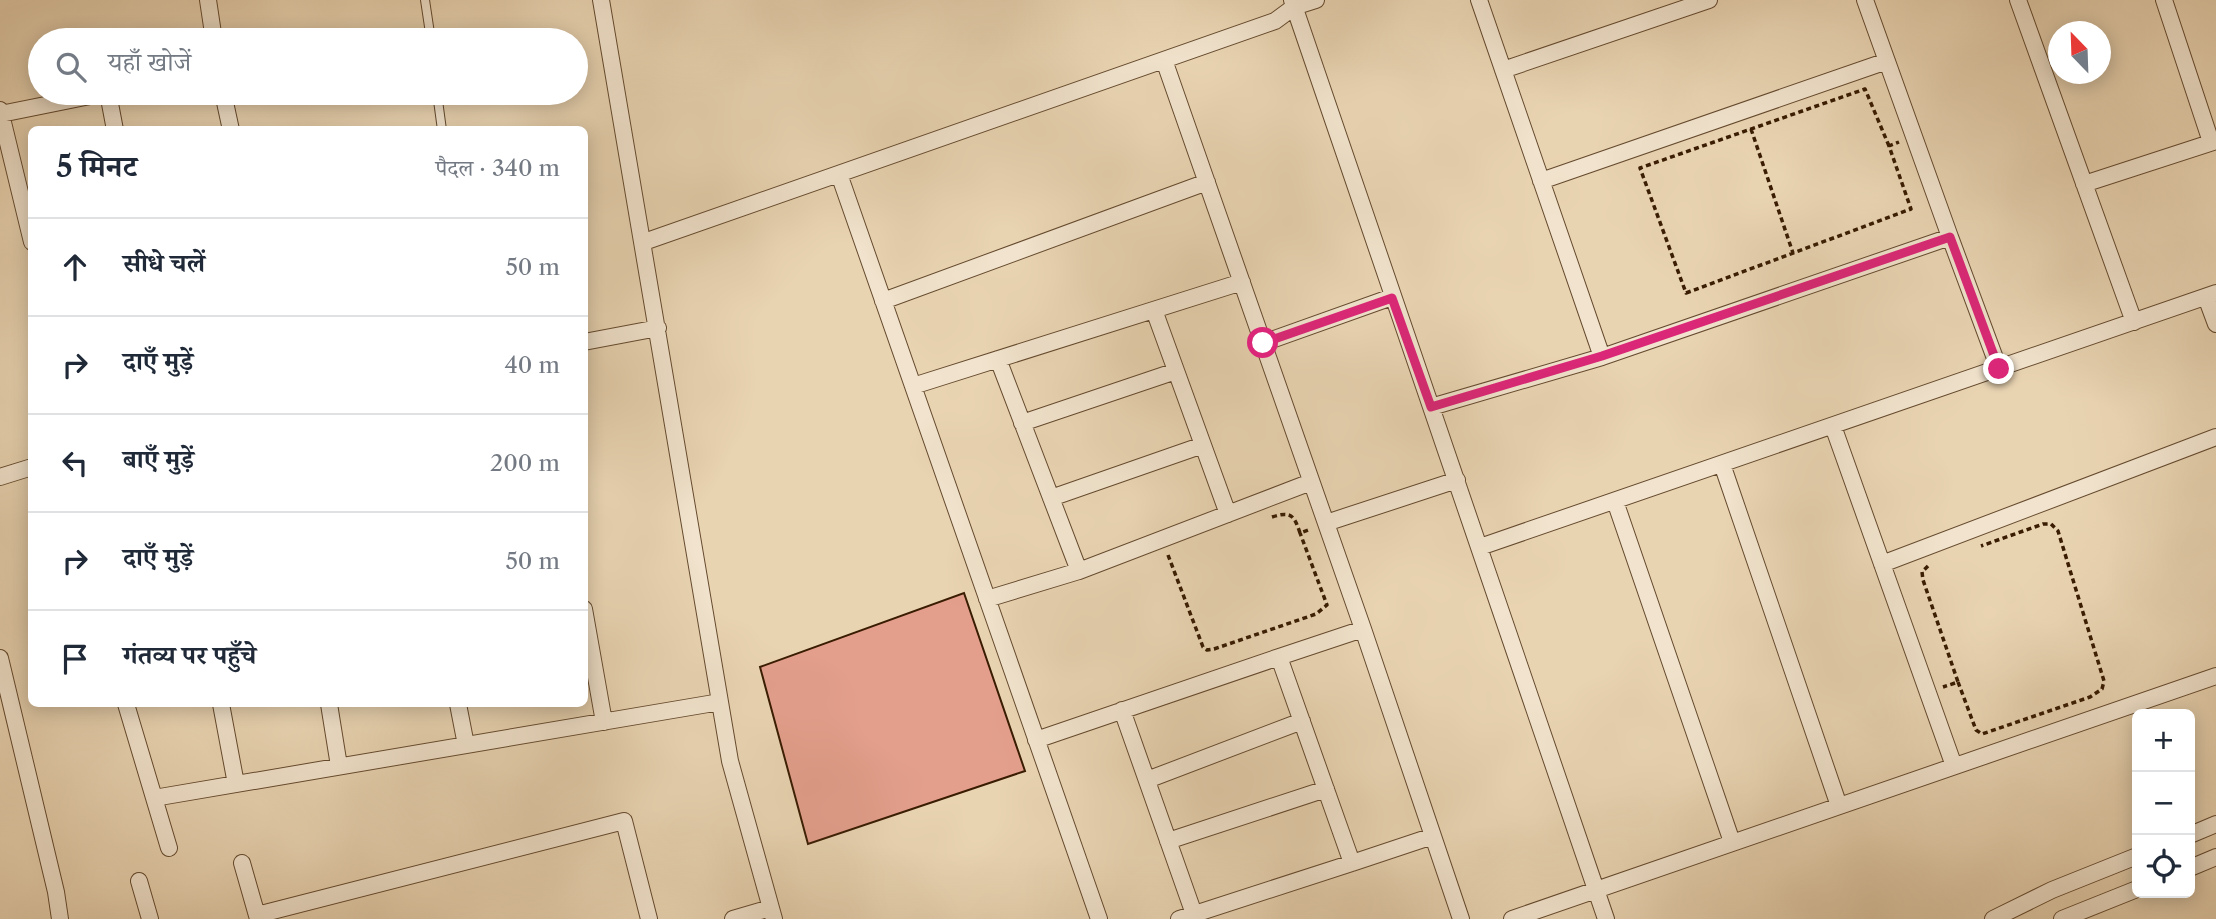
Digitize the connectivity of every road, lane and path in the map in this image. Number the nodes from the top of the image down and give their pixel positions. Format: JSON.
{"nodes":[{"id":1,"x":208,"y":0,"type":"edge"},
{"id":2,"x":425,"y":0,"type":"edge"},
{"id":3,"x":601,"y":0,"type":"edge"},
{"id":4,"x":1316,"y":0,"type":"edge"},
{"id":5,"x":1479,"y":0,"type":"edge"},
{"id":6,"x":1709,"y":0,"type":"edge"},
{"id":7,"x":1865,"y":0,"type":"edge"},
{"id":8,"x":2018,"y":0,"type":"edge"},
{"id":9,"x":2164,"y":0,"type":"edge"},
{"id":10,"x":1293,"y":4,"type":"edge"},
{"id":11,"x":212,"y":28,"type":"edge"},
{"id":12,"x":429,"y":28,"type":"edge"},
{"id":13,"x":1164,"y":60,"type":"junction"},
{"id":14,"x":1887,"y":61,"type":"junction"},
{"id":15,"x":1503,"y":71,"type":"junction"},
{"id":16,"x":39,"y":105,"type":"edge"},
{"id":17,"x":110,"y":105,"type":"edge"},
{"id":18,"x":226,"y":105,"type":"edge"},
{"id":19,"x":439,"y":105,"type":"edge"},
{"id":20,"x":0,"y":112,"type":"edge"},
{"id":21,"x":114,"y":126,"type":"edge"},
{"id":22,"x":230,"y":126,"type":"edge"},
{"id":23,"x":441,"y":126,"type":"edge"},
{"id":24,"x":1751,"y":129,"type":"junction"},
{"id":25,"x":1914,"y":137,"type":"junction"},
{"id":26,"x":2213,"y":141,"type":"edge"},
{"id":27,"x":1889,"y":146,"type":"junction"},
{"id":28,"x":839,"y":174,"type":"junction"},
{"id":29,"x":1541,"y":181,"type":"junction"},
{"id":30,"x":1207,"y":182,"type":"junction"},
{"id":31,"x":2084,"y":184,"type":"junction"},
{"id":32,"x":28,"y":226,"type":"edge"},
{"id":33,"x":1950,"y":237,"type":"junction"},
{"id":34,"x":644,"y":242,"type":"junction"},
{"id":35,"x":1793,"y":253,"type":"junction"},
{"id":36,"x":1242,"y":282,"type":"junction"},
{"id":37,"x":2211,"y":295,"type":"edge"},
{"id":38,"x":1392,"y":298,"type":"junction"},
{"id":39,"x":883,"y":301,"type":"junction"},
{"id":40,"x":1154,"y":310,"type":"junction"},
{"id":41,"x":2134,"y":322,"type":"junction"},
{"id":42,"x":2216,"y":324,"type":"edge"},
{"id":43,"x":658,"y":328,"type":"junction"},
{"id":44,"x":588,"y":341,"type":"edge"},
{"id":45,"x":1263,"y":343,"type":"junction"},
{"id":46,"x":1602,"y":356,"type":"junction"},
{"id":47,"x":998,"y":359,"type":"junction"},
{"id":48,"x":1999,"y":369,"type":"junction"},
{"id":49,"x":1176,"y":371,"type":"junction"},
{"id":50,"x":913,"y":386,"type":"junction"},
{"id":51,"x":1431,"y":407,"type":"junction"},
{"id":52,"x":1022,"y":423,"type":"junction"},
{"id":53,"x":1833,"y":426,"type":"junction"},
{"id":54,"x":2216,"y":437,"type":"edge"},
{"id":55,"x":1203,"y":445,"type":"junction"},
{"id":56,"x":1722,"y":464,"type":"junction"},
{"id":57,"x":28,"y":468,"type":"edge"},
{"id":58,"x":0,"y":477,"type":"edge"},
{"id":59,"x":1457,"y":480,"type":"junction"},
{"id":60,"x":1311,"y":482,"type":"junction"},
{"id":61,"x":1051,"y":498,"type":"junction"},
{"id":62,"x":1615,"y":500,"type":"junction"},
{"id":63,"x":1227,"y":514,"type":"junction"},
{"id":64,"x":1260,"y":521,"type":"dead end"},
{"id":65,"x":1326,"y":523,"type":"junction"},
{"id":66,"x":1300,"y":533,"type":"junction"},
{"id":67,"x":1480,"y":547,"type":"junction"},
{"id":68,"x":1979,"y":547,"type":"dead end"},
{"id":69,"x":1169,"y":551,"type":"dead end"},
{"id":70,"x":1882,"y":564,"type":"junction"},
{"id":71,"x":1928,"y":565,"type":"dead end"},
{"id":72,"x":1079,"y":571,"type":"junction"},
{"id":73,"x":987,"y":598,"type":"junction"},
{"id":74,"x":1363,"y":629,"type":"junction"},
{"id":75,"x":588,"y":632,"type":"edge"},
{"id":76,"x":1279,"y":657,"type":"junction"},
{"id":77,"x":0,"y":658,"type":"edge"},
{"id":78,"x":2216,"y":676,"type":"edge"},
{"id":79,"x":1958,"y":682,"type":"junction"},
{"id":80,"x":1928,"y":693,"type":"junction"},
{"id":81,"x":720,"y":702,"type":"junction"},
{"id":82,"x":127,"y":707,"type":"edge"},
{"id":83,"x":222,"y":707,"type":"edge"},
{"id":84,"x":329,"y":707,"type":"edge"},
{"id":85,"x":459,"y":707,"type":"edge"},
{"id":86,"x":1122,"y":710,"type":"junction"},
{"id":87,"x":1302,"y":721,"type":"junction"},
{"id":88,"x":604,"y":722,"type":"junction"},
{"id":89,"x":1036,"y":740,"type":"junction"},
{"id":90,"x":466,"y":745,"type":"junction"},
{"id":91,"x":339,"y":766,"type":"junction"},
{"id":92,"x":1954,"y":766,"type":"junction"},
{"id":93,"x":1147,"y":780,"type":"junction"},
{"id":94,"x":236,"y":784,"type":"junction"},
{"id":95,"x":1326,"y":789,"type":"junction"},
{"id":96,"x":154,"y":798,"type":"junction"},
{"id":97,"x":1839,"y":806,"type":"junction"},
{"id":98,"x":2216,"y":824,"type":"edge"},
{"id":99,"x":2195,"y":833,"type":"edge"},
{"id":100,"x":1433,"y":836,"type":"junction"},
{"id":101,"x":1168,"y":841,"type":"junction"},
{"id":102,"x":1732,"y":842,"type":"junction"},
{"id":103,"x":169,"y":848,"type":"dead end"},
{"id":104,"x":2216,"y":857,"type":"edge"},
{"id":105,"x":2132,"y":858,"type":"edge"},
{"id":106,"x":242,"y":863,"type":"dead end"},
{"id":107,"x":1352,"y":863,"type":"junction"},
{"id":108,"x":2195,"y":866,"type":"edge"},
{"id":109,"x":139,"y":881,"type":"dead end"},
{"id":110,"x":1596,"y":889,"type":"junction"},
{"id":111,"x":2132,"y":891,"type":"edge"},
{"id":112,"x":772,"y":913,"type":"edge"},
{"id":113,"x":257,"y":917,"type":"edge"},
{"id":114,"x":1187,"y":917,"type":"edge"},
{"id":115,"x":60,"y":919,"type":"edge"},
{"id":116,"x":150,"y":919,"type":"edge"},
{"id":117,"x":649,"y":919,"type":"edge"},
{"id":118,"x":733,"y":919,"type":"edge"},
{"id":119,"x":1099,"y":919,"type":"edge"},
{"id":120,"x":1461,"y":919,"type":"edge"},
{"id":121,"x":1512,"y":919,"type":"edge"},
{"id":122,"x":1606,"y":919,"type":"edge"},
{"id":123,"x":1993,"y":919,"type":"edge"},
{"id":124,"x":2062,"y":919,"type":"edge"}],
"edges":[{"from":1,"to":11,"type":"street"},
{"from":2,"to":12,"type":"lane"},
{"from":3,"to":34,"type":"street"},
{"from":4,"to":10,"type":"street"},
{"from":5,"to":15,"type":"street"},
{"from":6,"to":15,"type":"street"},
{"from":7,"to":14,"type":"street"},
{"from":8,"to":31,"type":"street"},
{"from":9,"to":26,"type":"street"},
{"from":10,"to":13,"type":"street"},
{"from":10,"to":38,"type":"street"},
{"from":13,"to":28,"type":"street"},
{"from":13,"to":30,"type":"street"},
{"from":14,"to":25,"type":"street"},
{"from":14,"to":29,"type":"street"},
{"from":15,"to":29,"type":"street"},
{"from":16,"to":20,"type":"street"},
{"from":17,"to":21,"type":"street"},
{"from":18,"to":22,"type":"street"},
{"from":19,"to":23,"type":"lane"},
{"from":20,"to":32,"type":"street"},
{"from":24,"to":27,"type":"path"},
{"from":24,"to":35,"type":"path"},
{"from":24,"to":35,"type":"path"},
{"from":25,"to":27,"type":"path"},
{"from":25,"to":33,"type":"street"},
{"from":26,"to":31,"type":"street"},
{"from":27,"to":35,"type":"path"},
{"from":28,"to":34,"type":"street"},
{"from":28,"to":39,"type":"street"},
{"from":29,"to":46,"type":"street"},
{"from":30,"to":36,"type":"street"},
{"from":30,"to":39,"type":"street"},
{"from":31,"to":41,"type":"street"},
{"from":33,"to":46,"type":"street"},
{"from":33,"to":48,"type":"street"},
{"from":34,"to":43,"type":"street"},
{"from":36,"to":40,"type":"street"},
{"from":36,"to":45,"type":"street"},
{"from":37,"to":41,"type":"street"},
{"from":37,"to":42,"type":"street"},
{"from":38,"to":45,"type":"street"},
{"from":38,"to":51,"type":"street"},
{"from":39,"to":50,"type":"street"},
{"from":40,"to":47,"type":"street"},
{"from":40,"to":49,"type":"street"},
{"from":41,"to":48,"type":"street"},
{"from":43,"to":44,"type":"street"},
{"from":43,"to":81,"type":"street"},
{"from":45,"to":60,"type":"street"},
{"from":46,"to":51,"type":"street"},
{"from":47,"to":50,"type":"street"},
{"from":47,"to":52,"type":"street"},
{"from":48,"to":53,"type":"street"},
{"from":49,"to":52,"type":"street"},
{"from":49,"to":55,"type":"street"},
{"from":50,"to":73,"type":"street"},
{"from":51,"to":59,"type":"street"},
{"from":52,"to":61,"type":"street"},
{"from":53,"to":56,"type":"street"},
{"from":53,"to":70,"type":"street"},
{"from":54,"to":70,"type":"street"},
{"from":55,"to":61,"type":"street"},
{"from":55,"to":63,"type":"street"},
{"from":56,"to":62,"type":"street"},
{"from":56,"to":97,"type":"street"},
{"from":57,"to":58,"type":"street"},
{"from":59,"to":65,"type":"street"},
{"from":59,"to":67,"type":"street"},
{"from":60,"to":63,"type":"street"},
{"from":60,"to":65,"type":"street"},
{"from":61,"to":72,"type":"street"},
{"from":62,"to":67,"type":"street"},
{"from":62,"to":102,"type":"street"},
{"from":63,"to":72,"type":"street"},
{"from":64,"to":66,"type":"path"},
{"from":65,"to":66,"type":"path"},
{"from":65,"to":74,"type":"street"},
{"from":66,"to":69,"type":"path"},
{"from":67,"to":110,"type":"street"},
{"from":68,"to":79,"type":"path"},
{"from":70,"to":80,"type":"street"},
{"from":71,"to":79,"type":"path"},
{"from":72,"to":73,"type":"street"},
{"from":73,"to":89,"type":"street"},
{"from":74,"to":76,"type":"street"},
{"from":74,"to":100,"type":"street"},
{"from":75,"to":88,"type":"street"},
{"from":76,"to":86,"type":"street"},
{"from":76,"to":87,"type":"street"},
{"from":77,"to":115,"type":"street"},
{"from":78,"to":92,"type":"street"},
{"from":79,"to":80,"type":"path"},
{"from":80,"to":92,"type":"street"},
{"from":81,"to":88,"type":"street"},
{"from":81,"to":112,"type":"street"},
{"from":82,"to":96,"type":"street"},
{"from":83,"to":94,"type":"street"},
{"from":84,"to":91,"type":"street"},
{"from":85,"to":90,"type":"street"},
{"from":86,"to":89,"type":"street"},
{"from":86,"to":93,"type":"street"},
{"from":87,"to":93,"type":"street"},
{"from":87,"to":95,"type":"street"},
{"from":88,"to":90,"type":"street"},
{"from":89,"to":119,"type":"street"},
{"from":90,"to":91,"type":"street"},
{"from":91,"to":94,"type":"street"},
{"from":92,"to":97,"type":"street"},
{"from":93,"to":101,"type":"street"},
{"from":94,"to":96,"type":"street"},
{"from":95,"to":101,"type":"street"},
{"from":95,"to":107,"type":"street"},
{"from":96,"to":103,"type":"street"},
{"from":97,"to":102,"type":"street"},
{"from":98,"to":99,"type":"street"},
{"from":100,"to":107,"type":"street"},
{"from":100,"to":120,"type":"street"},
{"from":101,"to":114,"type":"street"},
{"from":102,"to":110,"type":"street"},
{"from":104,"to":108,"type":"street"},
{"from":105,"to":123,"type":"street"},
{"from":106,"to":113,"type":"street"},
{"from":107,"to":114,"type":"street"},
{"from":109,"to":116,"type":"street"},
{"from":110,"to":121,"type":"street"},
{"from":110,"to":122,"type":"street"},
{"from":111,"to":124,"type":"street"},
{"from":112,"to":118,"type":"street"},
{"from":113,"to":117,"type":"street"}]}
